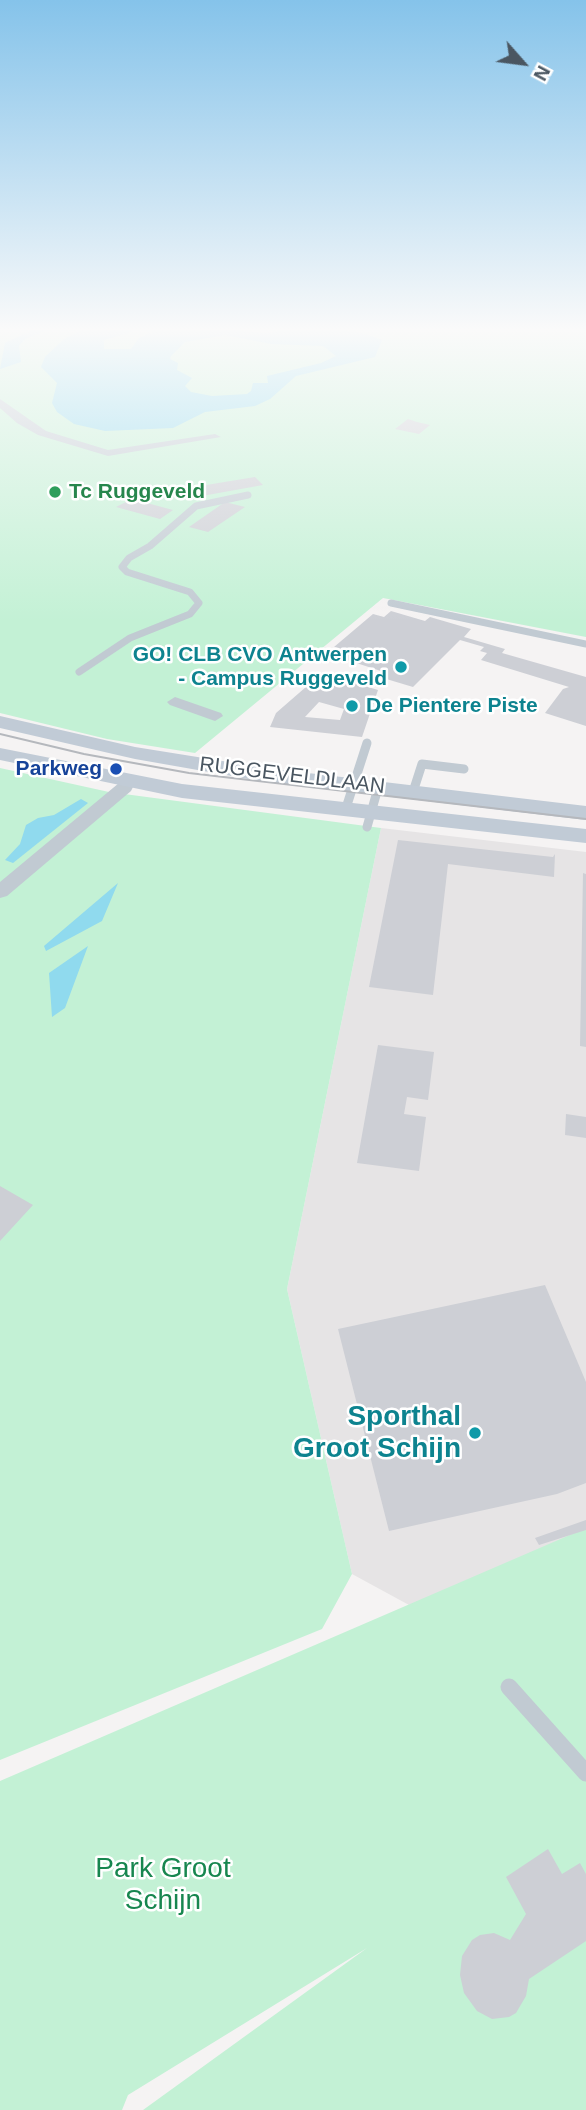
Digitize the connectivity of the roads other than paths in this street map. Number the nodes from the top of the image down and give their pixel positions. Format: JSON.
{"nodes":[{"id":1,"x":29,"y":425,"type":"edge"},
{"id":2,"x":215,"y":437,"type":"dead end"},
{"id":3,"x":248,"y":495,"type":"dead end"},
{"id":4,"x":391,"y":603,"type":"dead end"},
{"id":5,"x":586,"y":644,"type":"edge"},
{"id":6,"x":79,"y":672,"type":"dead end"},
{"id":7,"x":176,"y":702,"type":"dead end"},
{"id":8,"x":215,"y":716,"type":"dead end"},
{"id":9,"x":0,"y":723,"type":"edge"},
{"id":10,"x":367,"y":743,"type":"dead end"},
{"id":11,"x":0,"y":754,"type":"edge"},
{"id":12,"x":464,"y":769,"type":"dead end"},
{"id":13,"x":355,"y":785,"type":"junction"},
{"id":14,"x":125,"y":787,"type":"dead end"},
{"id":15,"x":377,"y":788,"type":"junction"},
{"id":16,"x":413,"y":792,"type":"junction"},
{"id":17,"x":346,"y":808,"type":"junction"},
{"id":18,"x":586,"y":813,"type":"edge"},
{"id":19,"x":369,"y":819,"type":"junction"},
{"id":20,"x":586,"y":835,"type":"edge"},
{"id":21,"x":0,"y":892,"type":"edge"},
{"id":22,"x":509,"y":1687,"type":"dead end"},
{"id":23,"x":586,"y":1773,"type":"edge"}],
"edges":[{"from":1,"to":2,"type":"street"},
{"from":3,"to":6,"type":"lane"},
{"from":4,"to":5,"type":"lane"},
{"from":7,"to":8,"type":"street"},
{"from":9,"to":13,"type":"street","name":"RUGGEVELDLAAN"},
{"from":10,"to":13,"type":"lane"},
{"from":11,"to":17,"type":"street","name":"RUGGEVELDLAAN"},
{"from":12,"to":16,"type":"lane"},
{"from":13,"to":15,"type":"street","name":"RUGGEVELDLAAN"},
{"from":13,"to":17,"type":"lane"},
{"from":14,"to":21,"type":"street"},
{"from":15,"to":16,"type":"street","name":"RUGGEVELDLAAN"},
{"from":15,"to":19,"type":"lane"},
{"from":16,"to":18,"type":"street","name":"RUGGEVELDLAAN"},
{"from":17,"to":19,"type":"street","name":"RUGGEVELDLAAN"},
{"from":19,"to":20,"type":"street","name":"RUGGEVELDLAAN"},
{"from":22,"to":23,"type":"lane"}]}
